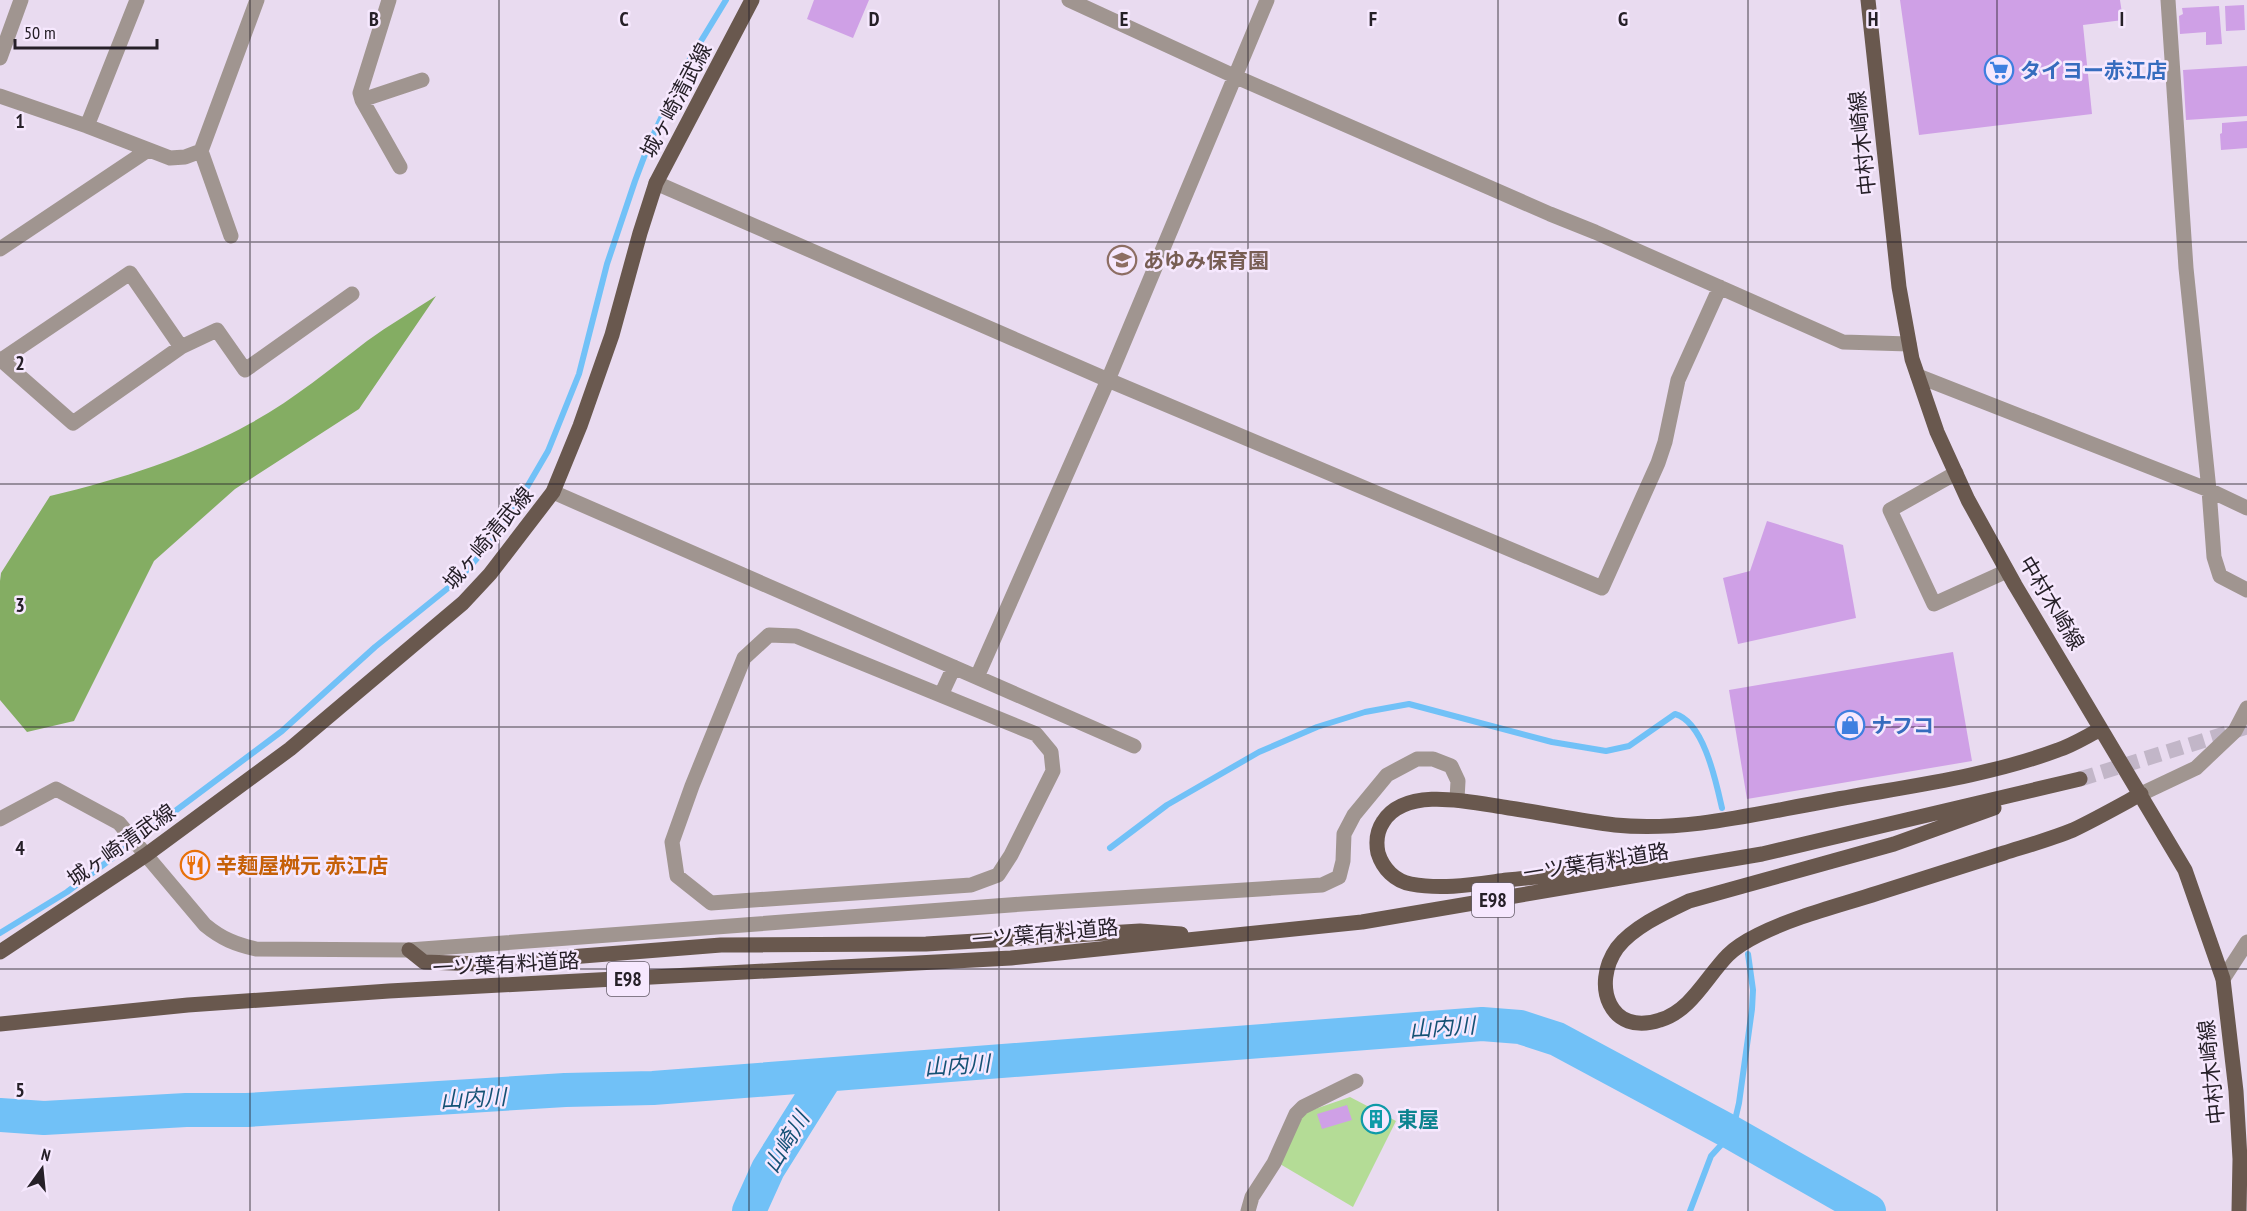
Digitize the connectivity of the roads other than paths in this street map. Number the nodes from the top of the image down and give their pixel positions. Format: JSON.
{"nodes":[{"id":1,"x":21,"y":0,"type":"edge"},
{"id":2,"x":137,"y":0,"type":"edge"},
{"id":3,"x":257,"y":0,"type":"edge"},
{"id":4,"x":389,"y":0,"type":"edge"},
{"id":5,"x":752,"y":0,"type":"edge"},
{"id":6,"x":1069,"y":0,"type":"edge"},
{"id":7,"x":1267,"y":0,"type":"edge"},
{"id":8,"x":1868,"y":0,"type":"edge"},
{"id":9,"x":2168,"y":0,"type":"edge"},
{"id":10,"x":0,"y":58,"type":"edge"},
{"id":11,"x":1234,"y":76,"type":"junction"},
{"id":12,"x":422,"y":80,"type":"dead end"},
{"id":13,"x":0,"y":96,"type":"edge"},
{"id":14,"x":362,"y":100,"type":"junction"},
{"id":15,"x":87,"y":126,"type":"junction"},
{"id":16,"x":148,"y":150,"type":"junction"},
{"id":17,"x":201,"y":151,"type":"junction"},
{"id":18,"x":400,"y":167,"type":"dead end"},
{"id":19,"x":656,"y":183,"type":"junction"},
{"id":20,"x":231,"y":236,"type":"dead end"},
{"id":21,"x":0,"y":249,"type":"edge"},
{"id":22,"x":1720,"y":287,"type":"junction"},
{"id":23,"x":352,"y":294,"type":"dead end"},
{"id":24,"x":1910,"y":344,"type":"junction"},
{"id":25,"x":181,"y":347,"type":"junction"},
{"id":26,"x":1,"y":359,"type":"edge"},
{"id":27,"x":1918,"y":376,"type":"junction"},
{"id":28,"x":1108,"y":380,"type":"junction"},
{"id":29,"x":1956,"y":472,"type":"junction"},
{"id":30,"x":2209,"y":490,"type":"junction"},
{"id":31,"x":553,"y":492,"type":"junction"},
{"id":32,"x":2247,"y":508,"type":"edge"},
{"id":33,"x":2007,"y":571,"type":"junction"},
{"id":34,"x":2247,"y":590,"type":"edge"},
{"id":35,"x":954,"y":667,"type":"junction"},
{"id":36,"x":977,"y":677,"type":"junction"},
{"id":37,"x":941,"y":695,"type":"junction"},
{"id":38,"x":2247,"y":708,"type":"edge"},
{"id":39,"x":2101,"y":729,"type":"junction"},
{"id":40,"x":1134,"y":747,"type":"dead end"},
{"id":41,"x":2141,"y":794,"type":"junction"},
{"id":42,"x":1457,"y":799,"type":"junction"},
{"id":43,"x":0,"y":819,"type":"edge"},
{"id":44,"x":1762,"y":854,"type":"junction"},
{"id":45,"x":146,"y":855,"type":"junction"},
{"id":46,"x":1223,"y":937,"type":"junction"},
{"id":47,"x":2247,"y":942,"type":"edge"},
{"id":48,"x":408,"y":950,"type":"junction"},
{"id":49,"x":0,"y":952,"type":"edge"},
{"id":50,"x":2223,"y":980,"type":"junction"},
{"id":51,"x":0,"y":1024,"type":"edge"},
{"id":52,"x":1356,"y":1081,"type":"dead end"},
{"id":53,"x":1248,"y":1211,"type":"edge"},
{"id":54,"x":2239,"y":1211,"type":"edge"}],
"edges":[{"from":1,"to":10,"type":"street"},
{"from":2,"to":15,"type":"street"},
{"from":3,"to":17,"type":"street"},
{"from":4,"to":14,"type":"street"},
{"from":5,"to":19,"type":"main road","name":"城ヶ崎清武線"},
{"from":6,"to":11,"type":"street"},
{"from":7,"to":11,"type":"street"},
{"from":8,"to":24,"type":"main road","name":"中村木崎線"},
{"from":9,"to":30,"type":"street"},
{"from":11,"to":22,"type":"street"},
{"from":11,"to":28,"type":"street"},
{"from":12,"to":14,"type":"street"},
{"from":13,"to":15,"type":"street"},
{"from":14,"to":18,"type":"street"},
{"from":15,"to":16,"type":"street"},
{"from":16,"to":17,"type":"street"},
{"from":16,"to":21,"type":"street"},
{"from":17,"to":20,"type":"street"},
{"from":19,"to":28,"type":"street"},
{"from":19,"to":31,"type":"main road","name":"城ヶ崎清武線"},
{"from":22,"to":24,"type":"street"},
{"from":22,"to":28,"type":"street"},
{"from":23,"to":25,"type":"street"},
{"from":24,"to":27,"type":"main road","name":"中村木崎線"},
{"from":25,"to":26,"type":"street"},
{"from":25,"to":26,"type":"street"},
{"from":27,"to":29,"type":"main road","name":"中村木崎線"},
{"from":27,"to":30,"type":"street"},
{"from":28,"to":36,"type":"street"},
{"from":29,"to":33,"type":"main road","name":"中村木崎線"},
{"from":29,"to":33,"type":"street"},
{"from":30,"to":32,"type":"street"},
{"from":30,"to":34,"type":"street"},
{"from":31,"to":35,"type":"street"},
{"from":31,"to":45,"type":"main road","name":"城ヶ崎清武線"},
{"from":33,"to":39,"type":"main road","name":"中村木崎線"},
{"from":35,"to":36,"type":"street"},
{"from":35,"to":37,"type":"street"},
{"from":36,"to":40,"type":"street"},
{"from":37,"to":37,"type":"street"},
{"from":38,"to":41,"type":"street"},
{"from":39,"to":41,"type":"main road","name":"中村木崎線"},
{"from":39,"to":42,"type":"main road"},
{"from":41,"to":44,"type":"main road","name":"一ツ葉有料道路","number":"E98"},
{"from":41,"to":50,"type":"main road","name":"中村木崎線"},
{"from":42,"to":44,"type":"main road"},
{"from":42,"to":48,"type":"street"},
{"from":43,"to":45,"type":"street"},
{"from":44,"to":46,"type":"main road","name":"一ツ葉有料道路","number":"E98"},
{"from":45,"to":48,"type":"street"},
{"from":45,"to":49,"type":"main road","name":"城ヶ崎清武線"},
{"from":46,"to":48,"type":"main road"},
{"from":46,"to":51,"type":"main road","name":"一ツ葉有料道路","number":"E98"},
{"from":47,"to":50,"type":"street"},
{"from":50,"to":54,"type":"main road","name":"中村木崎線"},
{"from":52,"to":53,"type":"street"}]}
